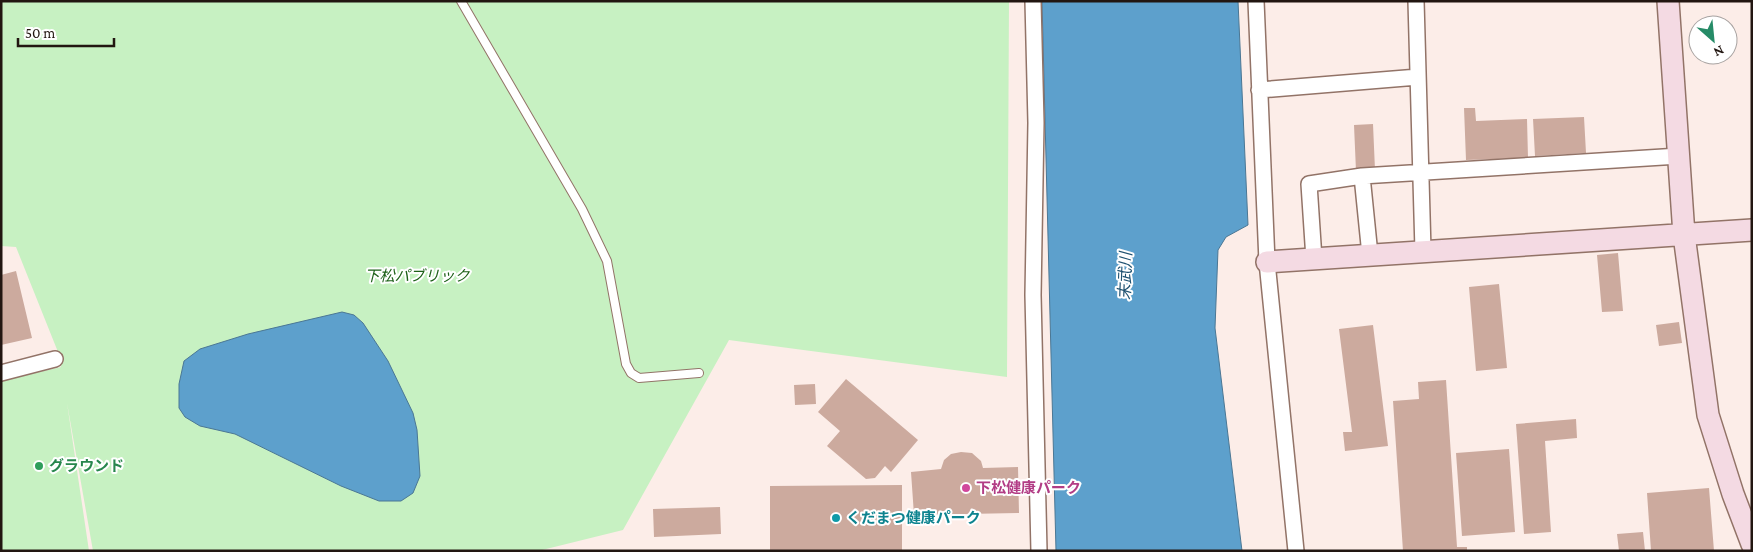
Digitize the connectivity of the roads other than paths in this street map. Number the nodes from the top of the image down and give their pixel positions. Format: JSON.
{"nodes":[{"id":1,"x":461,"y":1,"type":"edge"},
{"id":2,"x":1033,"y":1,"type":"edge"},
{"id":3,"x":1256,"y":1,"type":"edge"},
{"id":4,"x":1416,"y":1,"type":"edge"},
{"id":5,"x":1668,"y":1,"type":"edge"},
{"id":6,"x":1418,"y":77,"type":"junction"},
{"id":7,"x":1259,"y":90,"type":"junction"},
{"id":8,"x":1678,"y":156,"type":"junction"},
{"id":9,"x":1420,"y":173,"type":"junction"},
{"id":10,"x":1362,"y":176,"type":"junction"},
{"id":11,"x":1752,"y":230,"type":"edge"},
{"id":12,"x":1684,"y":235,"type":"junction"},
{"id":13,"x":1423,"y":251,"type":"junction"},
{"id":14,"x":1370,"y":255,"type":"junction"},
{"id":15,"x":1314,"y":259,"type":"junction"},
{"id":16,"x":1267,"y":262,"type":"junction"},
{"id":17,"x":55,"y":359,"type":"dead end"},
{"id":18,"x":1,"y":373,"type":"edge"},
{"id":19,"x":699,"y":373,"type":"dead end"},
{"id":20,"x":1752,"y":544,"type":"edge"},
{"id":21,"x":1040,"y":551,"type":"edge"},
{"id":22,"x":1296,"y":551,"type":"edge"}],
"edges":[{"from":1,"to":19,"type":"lane"},
{"from":2,"to":21,"type":"street"},
{"from":3,"to":7,"type":"street"},
{"from":4,"to":6,"type":"street"},
{"from":5,"to":8,"type":"street"},
{"from":6,"to":7,"type":"street"},
{"from":6,"to":9,"type":"street"},
{"from":7,"to":16,"type":"street"},
{"from":8,"to":9,"type":"street"},
{"from":8,"to":12,"type":"street"},
{"from":9,"to":10,"type":"street"},
{"from":9,"to":13,"type":"street"},
{"from":10,"to":14,"type":"street"},
{"from":10,"to":15,"type":"street"},
{"from":11,"to":12,"type":"street"},
{"from":12,"to":13,"type":"street"},
{"from":12,"to":20,"type":"street"},
{"from":13,"to":14,"type":"street"},
{"from":14,"to":15,"type":"street"},
{"from":15,"to":16,"type":"street"},
{"from":16,"to":22,"type":"street"},
{"from":17,"to":18,"type":"street"}]}
